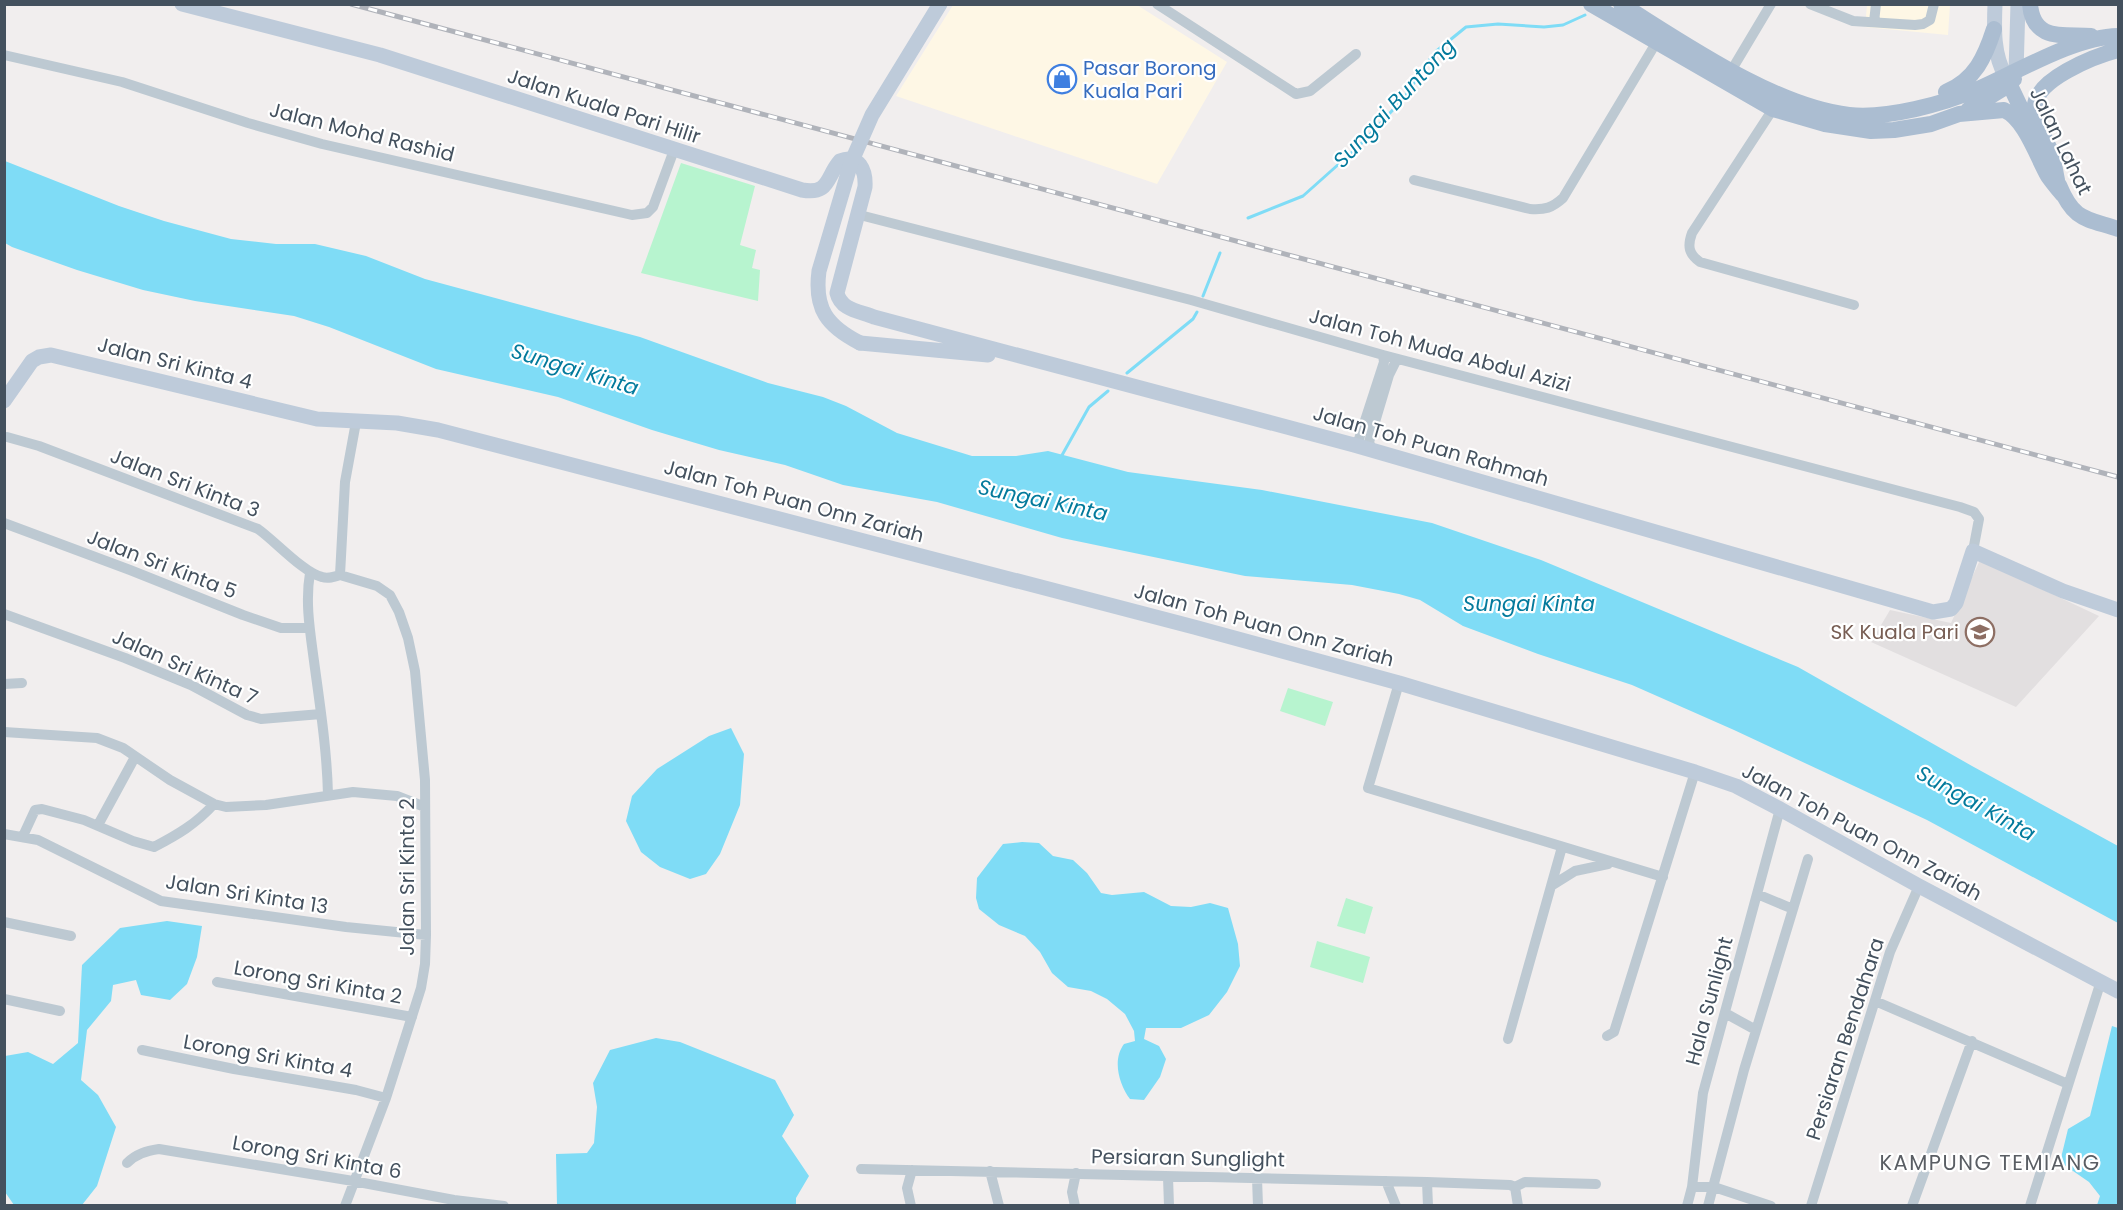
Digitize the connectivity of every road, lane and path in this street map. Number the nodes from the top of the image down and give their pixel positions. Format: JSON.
{"nodes":[{"id":1,"x":182,"y":4,"type":"edge"},
{"id":2,"x":940,"y":4,"type":"edge"},
{"id":3,"x":1157,"y":4,"type":"edge"},
{"id":4,"x":1591,"y":4,"type":"edge"},
{"id":5,"x":1621,"y":4,"type":"edge"},
{"id":6,"x":1771,"y":4,"type":"edge"},
{"id":7,"x":1810,"y":4,"type":"edge"},
{"id":8,"x":1876,"y":4,"type":"edge"},
{"id":9,"x":1935,"y":4,"type":"edge"},
{"id":10,"x":1995,"y":4,"type":"edge"},
{"id":11,"x":2013,"y":4,"type":"edge"},
{"id":12,"x":2018,"y":4,"type":"edge"},
{"id":13,"x":2030,"y":4,"type":"edge"},
{"id":14,"x":1874,"y":22,"type":"junction"},
{"id":15,"x":1994,"y":29,"type":"junction"},
{"id":16,"x":2115,"y":38,"type":"edge"},
{"id":17,"x":1656,"y":44,"type":"junction"},
{"id":18,"x":1356,"y":54,"type":"dead end"},
{"id":19,"x":4,"y":55,"type":"edge"},
{"id":20,"x":1731,"y":71,"type":"junction"},
{"id":21,"x":2010,"y":78,"type":"junction"},
{"id":22,"x":1913,"y":109,"type":"junction"},
{"id":23,"x":1773,"y":110,"type":"junction"},
{"id":24,"x":1959,"y":114,"type":"junction"},
{"id":25,"x":674,"y":150,"type":"junction"},
{"id":26,"x":1414,"y":180,"type":"dead end"},
{"id":27,"x":2060,"y":188,"type":"junction"},
{"id":28,"x":856,"y":214,"type":"junction"},
{"id":29,"x":2118,"y":229,"type":"edge"},
{"id":30,"x":839,"y":301,"type":"joint"},
{"id":31,"x":1854,"y":305,"type":"dead end"},
{"id":32,"x":884,"y":319,"type":"junction"},
{"id":33,"x":866,"y":344,"type":"junction"},
{"id":34,"x":1383,"y":355,"type":"junction"},
{"id":35,"x":1026,"y":358,"type":"junction"},
{"id":36,"x":1397,"y":359,"type":"junction"},
{"id":37,"x":1385,"y":374,"type":"junction"},
{"id":38,"x":4,"y":400,"type":"edge"},
{"id":39,"x":356,"y":422,"type":"junction"},
{"id":40,"x":7,"y":437,"type":"dead end"},
{"id":41,"x":1354,"y":445,"type":"junction"},
{"id":42,"x":1372,"y":450,"type":"junction"},
{"id":43,"x":4,"y":523,"type":"edge"},
{"id":44,"x":1973,"y":551,"type":"junction"},
{"id":45,"x":310,"y":573,"type":"junction"},
{"id":46,"x":340,"y":575,"type":"junction"},
{"id":47,"x":2118,"y":610,"type":"edge"},
{"id":48,"x":4,"y":614,"type":"edge"},
{"id":49,"x":309,"y":628,"type":"junction"},
{"id":50,"x":22,"y":682,"type":"dead end"},
{"id":51,"x":1399,"y":683,"type":"junction"},
{"id":52,"x":4,"y":684,"type":"edge"},
{"id":53,"x":321,"y":714,"type":"junction"},
{"id":54,"x":4,"y":732,"type":"edge"},
{"id":55,"x":135,"y":757,"type":"junction"},
{"id":56,"x":1695,"y":772,"type":"junction"},
{"id":57,"x":328,"y":795,"type":"junction"},
{"id":58,"x":214,"y":804,"type":"junction"},
{"id":59,"x":425,"y":807,"type":"junction"},
{"id":60,"x":1780,"y":809,"type":"junction"},
{"id":61,"x":98,"y":825,"type":"junction"},
{"id":62,"x":4,"y":834,"type":"edge"},
{"id":63,"x":23,"y":836,"type":"junction"},
{"id":64,"x":1562,"y":847,"type":"junction"},
{"id":65,"x":1808,"y":860,"type":"dead end"},
{"id":66,"x":1615,"y":863,"type":"junction"},
{"id":67,"x":1663,"y":877,"type":"junction"},
{"id":68,"x":1551,"y":886,"type":"junction"},
{"id":69,"x":1919,"y":886,"type":"junction"},
{"id":70,"x":1757,"y":894,"type":"junction"},
{"id":71,"x":1793,"y":909,"type":"junction"},
{"id":72,"x":4,"y":922,"type":"edge"},
{"id":73,"x":426,"y":935,"type":"junction"},
{"id":74,"x":71,"y":936,"type":"dead end"},
{"id":75,"x":2101,"y":981,"type":"junction"},
{"id":76,"x":217,"y":982,"type":"dead end"},
{"id":77,"x":2118,"y":991,"type":"edge"},
{"id":78,"x":4,"y":999,"type":"edge"},
{"id":79,"x":1875,"y":1001,"type":"junction"},
{"id":80,"x":60,"y":1011,"type":"dead end"},
{"id":81,"x":1725,"y":1013,"type":"junction"},
{"id":82,"x":412,"y":1017,"type":"junction"},
{"id":83,"x":1756,"y":1030,"type":"junction"},
{"id":84,"x":1607,"y":1036,"type":"dead end"},
{"id":85,"x":1508,"y":1039,"type":"dead end"},
{"id":86,"x":1972,"y":1041,"type":"junction"},
{"id":87,"x":142,"y":1050,"type":"dead end"},
{"id":88,"x":2068,"y":1084,"type":"junction"},
{"id":89,"x":386,"y":1098,"type":"junction"},
{"id":90,"x":127,"y":1163,"type":"dead end"},
{"id":91,"x":861,"y":1169,"type":"dead end"},
{"id":92,"x":912,"y":1170,"type":"junction"},
{"id":93,"x":990,"y":1171,"type":"junction"},
{"id":94,"x":1076,"y":1173,"type":"junction"},
{"id":95,"x":1168,"y":1177,"type":"junction"},
{"id":96,"x":1257,"y":1178,"type":"junction"},
{"id":97,"x":353,"y":1181,"type":"junction"},
{"id":98,"x":1386,"y":1181,"type":"junction"},
{"id":99,"x":1427,"y":1182,"type":"junction"},
{"id":100,"x":1596,"y":1184,"type":"dead end"},
{"id":101,"x":1714,"y":1186,"type":"junction"},
{"id":102,"x":1515,"y":1187,"type":"junction"},
{"id":103,"x":1692,"y":1187,"type":"junction"},
{"id":104,"x":345,"y":1206,"type":"edge"},
{"id":105,"x":504,"y":1206,"type":"edge"},
{"id":106,"x":911,"y":1206,"type":"edge"},
{"id":107,"x":999,"y":1206,"type":"edge"},
{"id":108,"x":1075,"y":1206,"type":"edge"},
{"id":109,"x":1169,"y":1206,"type":"edge"},
{"id":110,"x":1258,"y":1206,"type":"edge"},
{"id":111,"x":1396,"y":1206,"type":"edge"},
{"id":112,"x":1428,"y":1206,"type":"edge"},
{"id":113,"x":1518,"y":1206,"type":"edge"},
{"id":114,"x":1687,"y":1206,"type":"edge"},
{"id":115,"x":1708,"y":1206,"type":"edge"},
{"id":116,"x":1771,"y":1206,"type":"edge"},
{"id":117,"x":1810,"y":1206,"type":"edge"},
{"id":118,"x":1912,"y":1206,"type":"edge"},
{"id":119,"x":2030,"y":1206,"type":"edge"}],
"edges":[{"from":1,"to":25,"type":"street","name":"Jalan Kuala Pari Hilir"},
{"from":2,"to":33,"type":"street","bridge":true},
{"from":3,"to":18,"type":"street"},
{"from":4,"to":17,"type":"main road"},
{"from":5,"to":20,"type":"main road","name":"Jalan Lahat"},
{"from":6,"to":20,"type":"street"},
{"from":7,"to":14,"type":"street"},
{"from":8,"to":14,"type":"street"},
{"from":9,"to":14,"type":"street"},
{"from":10,"to":15,"type":"street"},
{"from":11,"to":15,"type":"street"},
{"from":12,"to":21,"type":"street"},
{"from":13,"to":16,"type":"main road"},
{"from":15,"to":21,"type":"street"},
{"from":15,"to":22,"type":"main road"},
{"from":16,"to":21,"type":"main road","name":"Jalan Lahat"},
{"from":16,"to":27,"type":"main road"},
{"from":17,"to":23,"type":"main road"},
{"from":17,"to":26,"type":"street"},
{"from":19,"to":25,"type":"street","name":"Jalan Mohd Rashid"},
{"from":20,"to":22,"type":"main road","name":"Jalan Lahat"},
{"from":21,"to":22,"type":"main road","name":"Jalan Lahat"},
{"from":21,"to":24,"type":"main road"},
{"from":21,"to":27,"type":"main road","name":"Jalan Lahat"},
{"from":23,"to":24,"type":"main road"},
{"from":23,"to":31,"type":"street"},
{"from":24,"to":27,"type":"main road"},
{"from":25,"to":28,"type":"street","name":"Jalan Kuala Pari Hilir"},
{"from":27,"to":29,"type":"main road","name":"Jalan Lahat"},
{"from":28,"to":30,"type":"street","name":"Jalan Kuala Pari Hilir"},
{"from":28,"to":34,"type":"street","name":"Jalan Toh Muda Abdul Azizi"},
{"from":30,"to":32,"type":"street","name":"Jalan Toh Puan Rahmah"},
{"from":32,"to":33,"type":"street"},
{"from":32,"to":35,"type":"street","name":"Jalan Toh Puan Rahmah"},
{"from":33,"to":35,"type":"street"},
{"from":34,"to":36,"type":"street","name":"Jalan Toh Muda Abdul Azizi"},
{"from":34,"to":37,"type":"street"},
{"from":35,"to":41,"type":"street","name":"Jalan Toh Puan Rahmah"},
{"from":36,"to":37,"type":"street"},
{"from":36,"to":44,"type":"street","name":"Jalan Toh Muda Abdul Azizi"},
{"from":37,"to":41,"type":"street"},
{"from":37,"to":42,"type":"street"},
{"from":38,"to":39,"type":"street","name":"Jalan Sri Kinta 4"},
{"from":39,"to":46,"type":"street"},
{"from":39,"to":51,"type":"street","name":"Jalan Toh Puan Onn Zariah"},
{"from":40,"to":45,"type":"street","name":"Jalan Sri Kinta 3"},
{"from":41,"to":42,"type":"street","name":"Jalan Toh Puan Rahmah"},
{"from":42,"to":44,"type":"street","name":"Jalan Toh Puan Rahmah"},
{"from":43,"to":49,"type":"street","name":"Jalan Sri Kinta 5"},
{"from":44,"to":47,"type":"street"},
{"from":45,"to":46,"type":"street"},
{"from":45,"to":49,"type":"street"},
{"from":46,"to":59,"type":"street","name":"Jalan Sri Kinta 2"},
{"from":48,"to":53,"type":"street","name":"Jalan Sri Kinta 7"},
{"from":49,"to":53,"type":"street"},
{"from":50,"to":52,"type":"street"},
{"from":51,"to":56,"type":"street","name":"Jalan Toh Puan Onn Zariah"},
{"from":51,"to":64,"type":"street"},
{"from":53,"to":57,"type":"street"},
{"from":54,"to":55,"type":"street"},
{"from":55,"to":58,"type":"street"},
{"from":55,"to":61,"type":"street"},
{"from":56,"to":60,"type":"street","name":"Jalan Toh Puan Onn Zariah"},
{"from":56,"to":67,"type":"street"},
{"from":57,"to":58,"type":"street"},
{"from":57,"to":59,"type":"street"},
{"from":58,"to":61,"type":"street"},
{"from":59,"to":73,"type":"street","name":"Jalan Sri Kinta 2"},
{"from":60,"to":69,"type":"street","name":"Jalan Toh Puan Onn Zariah"},
{"from":60,"to":70,"type":"street","name":"Hala Sunlight"},
{"from":61,"to":63,"type":"street"},
{"from":62,"to":63,"type":"street","name":"Jalan Sri Kinta 13"},
{"from":63,"to":73,"type":"street","name":"Jalan Sri Kinta 13"},
{"from":64,"to":66,"type":"street"},
{"from":64,"to":68,"type":"street"},
{"from":65,"to":71,"type":"street"},
{"from":66,"to":67,"type":"street"},
{"from":66,"to":68,"type":"street"},
{"from":67,"to":84,"type":"street"},
{"from":68,"to":85,"type":"street"},
{"from":69,"to":75,"type":"street","name":"Jalan Toh Puan Onn Zariah"},
{"from":69,"to":79,"type":"street","name":"Persiaran Bendahara"},
{"from":70,"to":71,"type":"street"},
{"from":70,"to":81,"type":"street","name":"Hala Sunlight"},
{"from":71,"to":83,"type":"street"},
{"from":72,"to":74,"type":"street"},
{"from":73,"to":82,"type":"street","name":"Jalan Sri Kinta 2"},
{"from":75,"to":77,"type":"street","name":"Jalan Toh Puan Onn Zariah"},
{"from":75,"to":88,"type":"street"},
{"from":76,"to":82,"type":"street","name":"Lorong Sri Kinta 2"},
{"from":78,"to":80,"type":"street"},
{"from":79,"to":86,"type":"street"},
{"from":79,"to":117,"type":"street","name":"Persiaran Bendahara"},
{"from":81,"to":83,"type":"street"},
{"from":81,"to":103,"type":"street","name":"Hala Sunlight"},
{"from":82,"to":89,"type":"street","name":"Jalan Sri Kinta 2"},
{"from":83,"to":101,"type":"street"},
{"from":86,"to":88,"type":"street"},
{"from":86,"to":118,"type":"street"},
{"from":87,"to":89,"type":"street","name":"Lorong Sri Kinta 4"},
{"from":88,"to":119,"type":"street"},
{"from":89,"to":97,"type":"street","name":"Jalan Sri Kinta 2"},
{"from":90,"to":97,"type":"street","name":"Lorong Sri Kinta 6"},
{"from":91,"to":92,"type":"street","name":"Persiaran Sunglight"},
{"from":92,"to":93,"type":"street","name":"Persiaran Sunglight"},
{"from":92,"to":106,"type":"street"},
{"from":93,"to":94,"type":"street","name":"Persiaran Sunglight"},
{"from":93,"to":107,"type":"street"},
{"from":94,"to":95,"type":"street","name":"Persiaran Sunglight"},
{"from":94,"to":108,"type":"street"},
{"from":95,"to":96,"type":"street","name":"Persiaran Sunglight"},
{"from":95,"to":109,"type":"street"},
{"from":96,"to":98,"type":"street","name":"Persiaran Sunglight"},
{"from":96,"to":110,"type":"street"},
{"from":97,"to":104,"type":"street","name":"Jalan Sri Kinta 2"},
{"from":97,"to":105,"type":"street","name":"Lorong Sri Kinta 6"},
{"from":98,"to":99,"type":"street","name":"Persiaran Sunglight"},
{"from":98,"to":111,"type":"street"},
{"from":99,"to":102,"type":"street","name":"Persiaran Sunglight"},
{"from":99,"to":112,"type":"street"},
{"from":100,"to":102,"type":"street","name":"Persiaran Sunglight"},
{"from":101,"to":103,"type":"street"},
{"from":101,"to":115,"type":"street"},
{"from":101,"to":116,"type":"street"},
{"from":102,"to":113,"type":"street"},
{"from":103,"to":114,"type":"street","name":"Hala Sunlight"}]}
